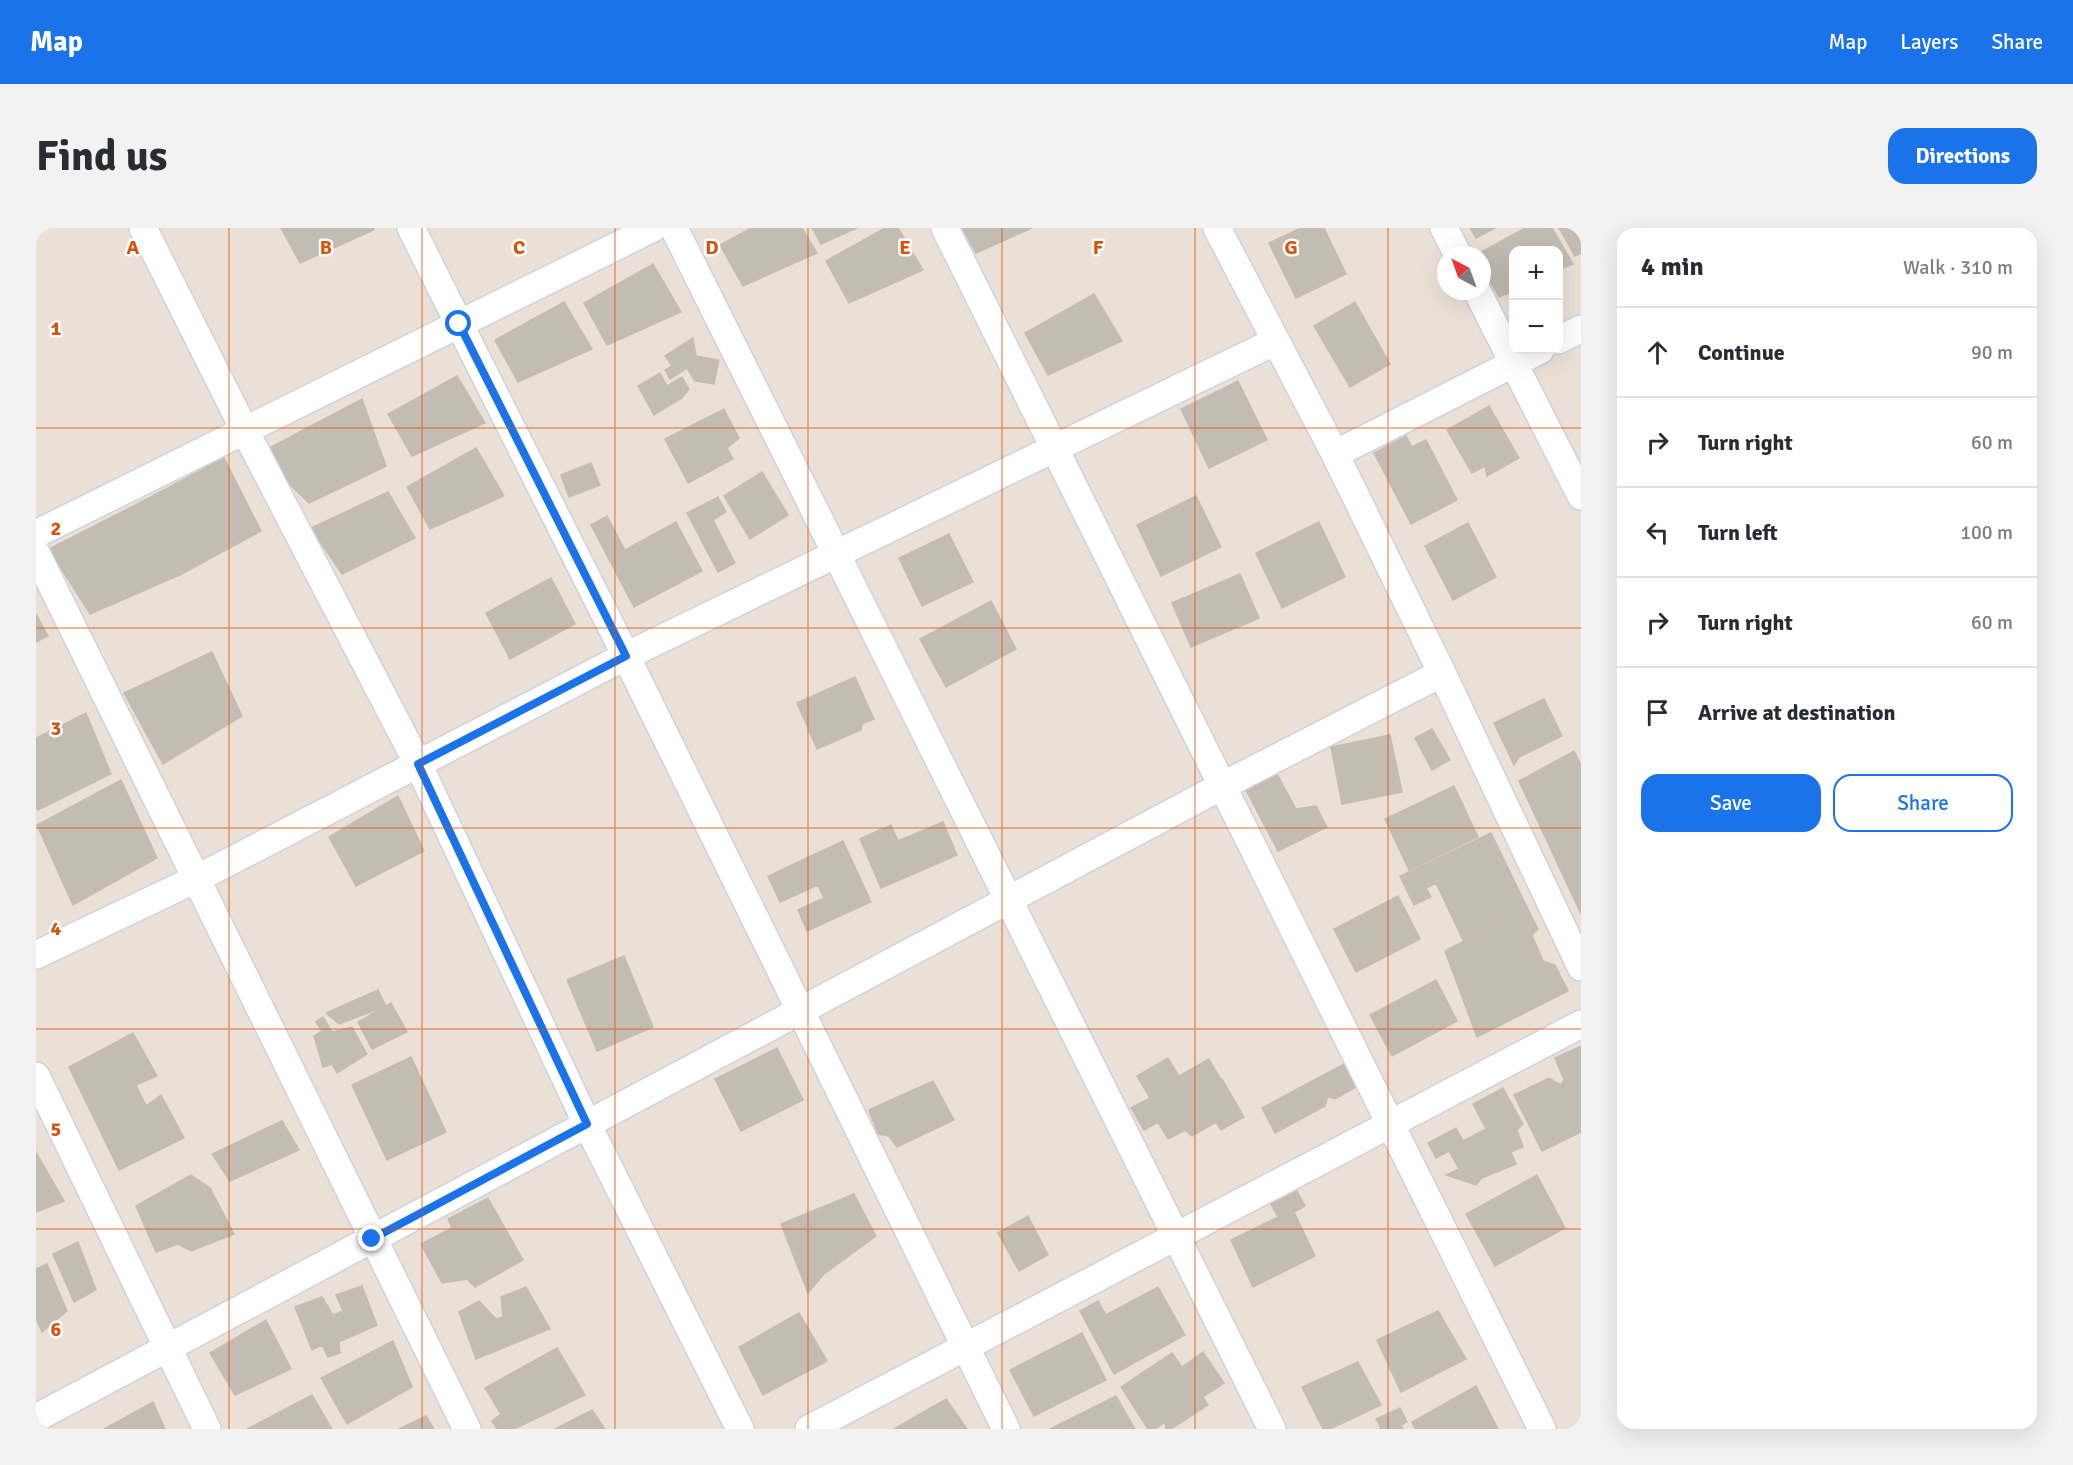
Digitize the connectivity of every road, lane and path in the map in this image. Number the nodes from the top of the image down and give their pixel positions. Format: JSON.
{"nodes":[{"id":1,"x":143,"y":228,"type":"edge"},
{"id":2,"x":411,"y":228,"type":"edge"},
{"id":3,"x":653,"y":228,"type":"edge"},
{"id":4,"x":674,"y":228,"type":"edge"},
{"id":5,"x":945,"y":228,"type":"edge"},
{"id":6,"x":1217,"y":228,"type":"edge"},
{"id":7,"x":1444,"y":228,"type":"edge"},
{"id":8,"x":1453,"y":246,"type":"edge"},
{"id":9,"x":1482,"y":300,"type":"edge"},
{"id":10,"x":459,"y":324,"type":"junction"},
{"id":11,"x":1581,"y":329,"type":"edge"},
{"id":12,"x":1563,"y":338,"type":"edge"},
{"id":13,"x":1276,"y":341,"type":"junction"},
{"id":14,"x":1532,"y":354,"type":"edge"},
{"id":15,"x":1514,"y":363,"type":"junction"},
{"id":16,"x":245,"y":431,"type":"junction"},
{"id":17,"x":1054,"y":448,"type":"junction"},
{"id":18,"x":1335,"y":454,"type":"junction"},
{"id":19,"x":1581,"y":496,"type":"edge"},
{"id":20,"x":36,"y":534,"type":"edge"},
{"id":21,"x":36,"y":553,"type":"edge"},
{"id":22,"x":837,"y":555,"type":"junction"},
{"id":23,"x":626,"y":656,"type":"junction"},
{"id":24,"x":1442,"y":673,"type":"junction"},
{"id":25,"x":418,"y":764,"type":"junction"},
{"id":26,"x":1222,"y":786,"type":"junction"},
{"id":27,"x":196,"y":879,"type":"junction"},
{"id":28,"x":1009,"y":900,"type":"junction"},
{"id":29,"x":36,"y":955,"type":"edge"},
{"id":30,"x":1581,"y":967,"type":"edge"},
{"id":31,"x":799,"y":1012,"type":"junction"},
{"id":32,"x":1581,"y":1024,"type":"edge"},
{"id":33,"x":36,"y":1076,"type":"edge"},
{"id":34,"x":587,"y":1124,"type":"junction"},
{"id":35,"x":1390,"y":1124,"type":"junction"},
{"id":36,"x":1176,"y":1236,"type":"junction"},
{"id":37,"x":372,"y":1239,"type":"junction"},
{"id":38,"x":965,"y":1347,"type":"junction"},
{"id":39,"x":167,"y":1348,"type":"junction"},
{"id":40,"x":36,"y":1418,"type":"edge"},
{"id":41,"x":207,"y":1429,"type":"edge"},
{"id":42,"x":466,"y":1429,"type":"edge"},
{"id":43,"x":740,"y":1429,"type":"edge"},
{"id":44,"x":809,"y":1429,"type":"edge"},
{"id":45,"x":1006,"y":1429,"type":"edge"},
{"id":46,"x":1272,"y":1429,"type":"edge"},
{"id":47,"x":1542,"y":1429,"type":"edge"}],
"edges":[{"from":1,"to":16,"type":"street"},
{"from":2,"to":10,"type":"street"},
{"from":3,"to":10,"type":"street"},
{"from":4,"to":22,"type":"street"},
{"from":5,"to":17,"type":"street"},
{"from":6,"to":13,"type":"street"},
{"from":7,"to":8,"type":"street"},
{"from":9,"to":15,"type":"street"},
{"from":10,"to":16,"type":"street"},
{"from":10,"to":23,"type":"street"},
{"from":11,"to":12,"type":"street"},
{"from":13,"to":17,"type":"street"},
{"from":13,"to":18,"type":"street"},
{"from":14,"to":15,"type":"street"},
{"from":15,"to":18,"type":"street"},
{"from":15,"to":19,"type":"street"},
{"from":16,"to":20,"type":"street"},
{"from":16,"to":25,"type":"street"},
{"from":17,"to":22,"type":"street"},
{"from":17,"to":26,"type":"street"},
{"from":18,"to":24,"type":"street"},
{"from":21,"to":27,"type":"street"},
{"from":22,"to":23,"type":"street"},
{"from":22,"to":28,"type":"street"},
{"from":23,"to":25,"type":"street"},
{"from":23,"to":31,"type":"street"},
{"from":24,"to":26,"type":"street"},
{"from":24,"to":30,"type":"street"},
{"from":25,"to":27,"type":"street"},
{"from":25,"to":34,"type":"street"},
{"from":26,"to":28,"type":"street"},
{"from":26,"to":35,"type":"street"},
{"from":27,"to":29,"type":"street"},
{"from":27,"to":37,"type":"street"},
{"from":28,"to":31,"type":"street"},
{"from":28,"to":36,"type":"street"},
{"from":31,"to":34,"type":"street"},
{"from":31,"to":38,"type":"street"},
{"from":32,"to":35,"type":"street"},
{"from":33,"to":39,"type":"street"},
{"from":34,"to":37,"type":"street"},
{"from":34,"to":43,"type":"street"},
{"from":35,"to":36,"type":"street"},
{"from":35,"to":47,"type":"street"},
{"from":36,"to":38,"type":"street"},
{"from":36,"to":46,"type":"street"},
{"from":37,"to":39,"type":"street"},
{"from":37,"to":42,"type":"street"},
{"from":38,"to":44,"type":"street"},
{"from":38,"to":45,"type":"street"},
{"from":39,"to":40,"type":"street"},
{"from":39,"to":41,"type":"street"}]}
